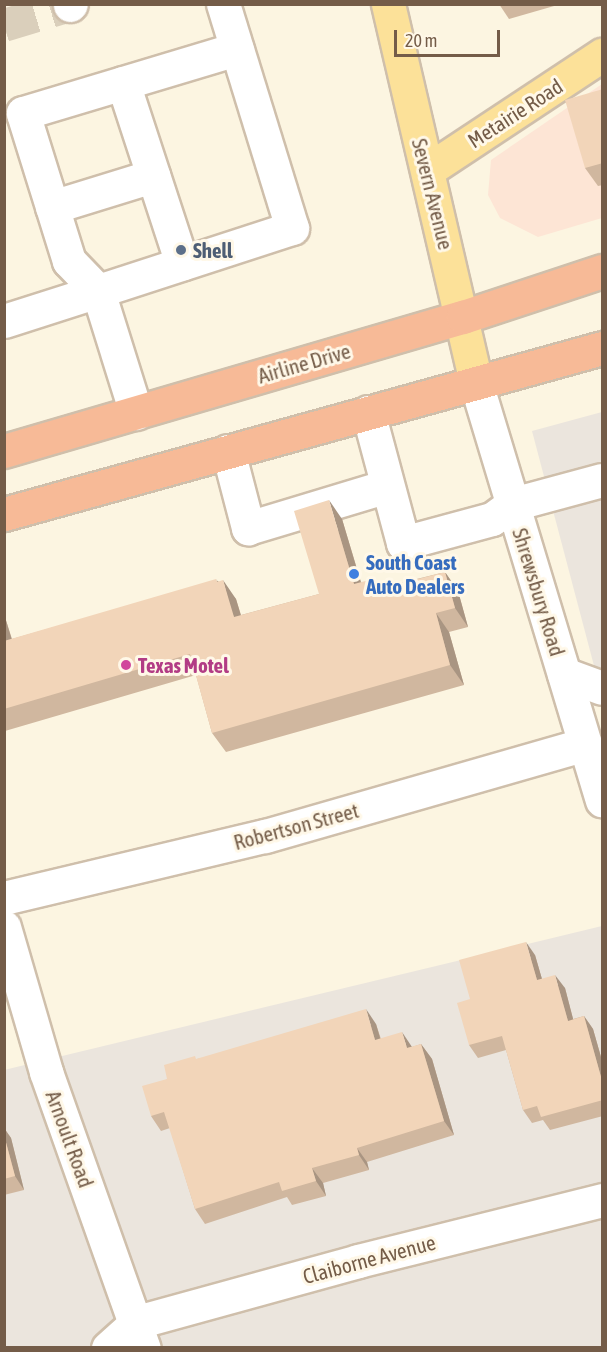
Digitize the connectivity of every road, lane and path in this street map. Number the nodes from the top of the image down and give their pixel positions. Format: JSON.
{"nodes":[{"id":1,"x":223,"y":4,"type":"edge"},
{"id":2,"x":388,"y":4,"type":"edge"},
{"id":3,"x":237,"y":49,"type":"junction"},
{"id":4,"x":603,"y":55,"type":"edge"},
{"id":5,"x":123,"y":83,"type":"junction"},
{"id":6,"x":428,"y":170,"type":"junction"},
{"id":7,"x":153,"y":176,"type":"junction"},
{"id":8,"x":52,"y":207,"type":"junction"},
{"id":9,"x":182,"y":264,"type":"junction"},
{"id":10,"x":603,"y":271,"type":"edge"},
{"id":11,"x":98,"y":291,"type":"junction"},
{"id":12,"x":463,"y":317,"type":"junction"},
{"id":13,"x":4,"y":321,"type":"edge"},
{"id":14,"x":603,"y":348,"type":"edge"},
{"id":15,"x":476,"y":383,"type":"junction"},
{"id":16,"x":368,"y":412,"type":"junction"},
{"id":17,"x":136,"y":413,"type":"junction"},
{"id":18,"x":4,"y":451,"type":"edge"},
{"id":19,"x":228,"y":451,"type":"junction"},
{"id":20,"x":603,"y":480,"type":"edge"},
{"id":21,"x":387,"y":486,"type":"junction"},
{"id":22,"x":513,"y":504,"type":"junction"},
{"id":23,"x":4,"y":514,"type":"edge"},
{"id":24,"x":564,"y":674,"type":"junction"},
{"id":25,"x":603,"y":688,"type":"edge"},
{"id":26,"x":585,"y":744,"type":"junction"},
{"id":27,"x":603,"y":800,"type":"edge"},
{"id":28,"x":4,"y":898,"type":"edge"},
{"id":29,"x":4,"y":927,"type":"edge"},
{"id":30,"x":603,"y":1200,"type":"edge"},
{"id":31,"x":140,"y":1334,"type":"edge"},
{"id":32,"x":108,"y":1347,"type":"edge"}],
"edges":[{"from":1,"to":3,"type":"street"},
{"from":2,"to":6,"type":"main road","name":"Severn Avenue"},
{"from":3,"to":5,"type":"street"},
{"from":3,"to":9,"type":"street"},
{"from":4,"to":6,"type":"main road","name":"Metairie Road"},
{"from":5,"to":7,"type":"street"},
{"from":5,"to":8,"type":"street"},
{"from":6,"to":12,"type":"main road","name":"Severn Avenue"},
{"from":7,"to":8,"type":"street"},
{"from":7,"to":9,"type":"street"},
{"from":8,"to":11,"type":"street"},
{"from":9,"to":11,"type":"street"},
{"from":10,"to":12,"type":"highway","name":"Airline Drive"},
{"from":11,"to":13,"type":"street"},
{"from":11,"to":17,"type":"street"},
{"from":12,"to":15,"type":"main road","name":"Severn Avenue"},
{"from":12,"to":17,"type":"highway","name":"Airline Drive"},
{"from":14,"to":15,"type":"highway"},
{"from":15,"to":16,"type":"highway"},
{"from":15,"to":22,"type":"street","name":"Shrewsbury Road"},
{"from":16,"to":19,"type":"highway"},
{"from":16,"to":21,"type":"street"},
{"from":17,"to":18,"type":"highway","name":"Airline Drive"},
{"from":19,"to":21,"type":"street"},
{"from":19,"to":23,"type":"highway"},
{"from":20,"to":22,"type":"street"},
{"from":21,"to":22,"type":"street"},
{"from":22,"to":24,"type":"street","name":"Shrewsbury Road"},
{"from":24,"to":25,"type":"street"},
{"from":24,"to":26,"type":"street","name":"Shrewsbury Road"},
{"from":26,"to":27,"type":"street","name":"Shrewsbury Road"},
{"from":26,"to":28,"type":"street","name":"Robertson Street"},
{"from":29,"to":31,"type":"street","name":"Arnoult Road"},
{"from":30,"to":31,"type":"street","name":"Claiborne Avenue"},
{"from":31,"to":32,"type":"street"}]}
